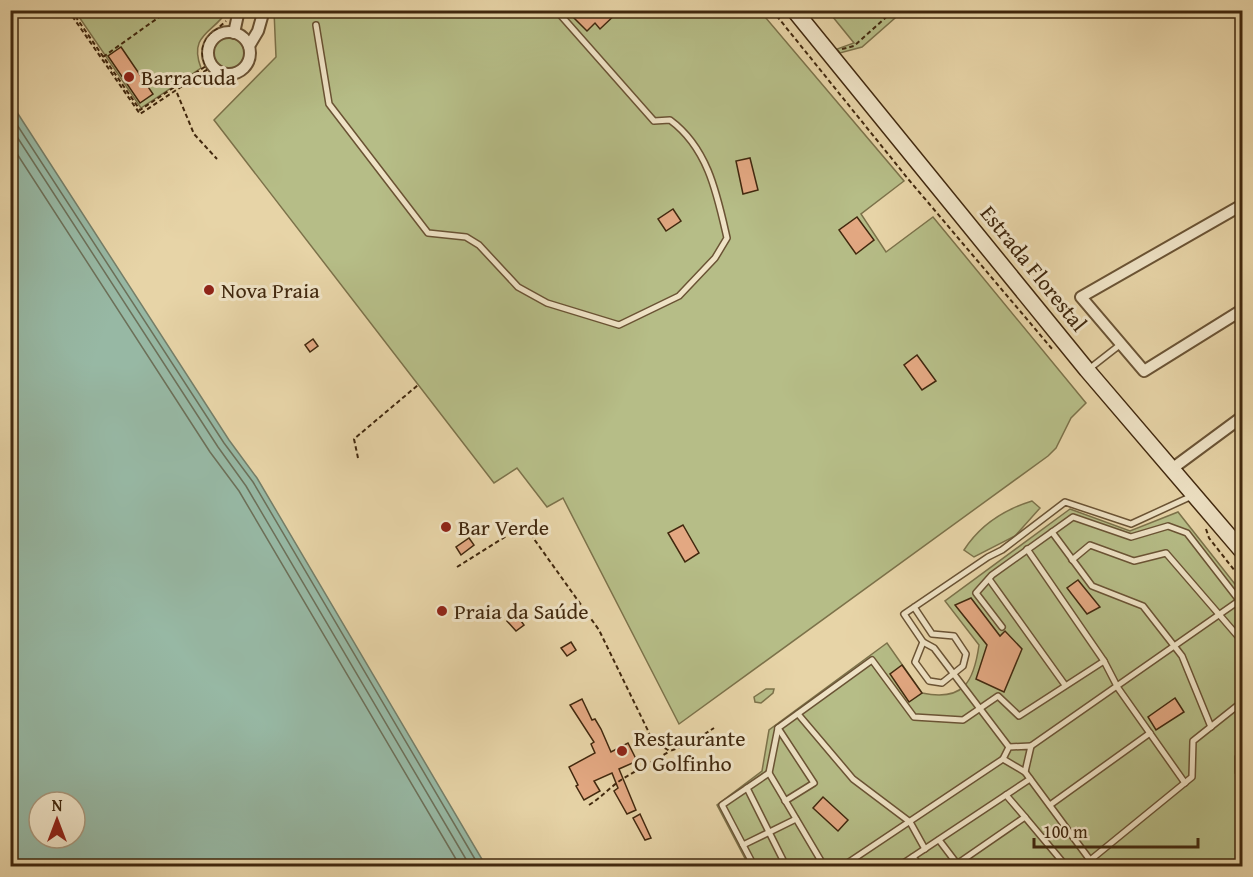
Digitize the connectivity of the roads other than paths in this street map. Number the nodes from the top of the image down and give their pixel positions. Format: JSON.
{"nodes":[{"id":1,"x":264,"y":10,"type":"edge"},
{"id":2,"x":556,"y":10,"type":"edge"},
{"id":3,"x":794,"y":10,"type":"edge"},
{"id":4,"x":235,"y":13,"type":"edge"},
{"id":5,"x":316,"y":25,"type":"dead end"},
{"id":6,"x":234,"y":33,"type":"junction"},
{"id":7,"x":249,"y":46,"type":"junction"},
{"id":8,"x":1242,"y":205,"type":"edge"},
{"id":9,"x":1242,"y":310,"type":"edge"},
{"id":10,"x":1121,"y":344,"type":"junction"},
{"id":11,"x":1087,"y":370,"type":"junction"},
{"id":12,"x":1242,"y":417,"type":"edge"},
{"id":13,"x":1173,"y":468,"type":"junction"},
{"id":14,"x":1196,"y":494,"type":"junction"},
{"id":15,"x":1052,"y":532,"type":"junction"},
{"id":16,"x":1027,"y":549,"type":"junction"},
{"id":17,"x":1242,"y":551,"type":"edge"},
{"id":18,"x":1072,"y":560,"type":"junction"},
{"id":19,"x":989,"y":579,"type":"junction"},
{"id":20,"x":1241,"y":602,"type":"edge"},
{"id":21,"x":914,"y":607,"type":"junction"},
{"id":22,"x":1220,"y":614,"type":"junction"},
{"id":23,"x":1002,"y":627,"type":"dead end"},
{"id":24,"x":932,"y":634,"type":"junction"},
{"id":25,"x":1242,"y":641,"type":"edge"},
{"id":26,"x":923,"y":642,"type":"junction"},
{"id":27,"x":1174,"y":645,"type":"junction"},
{"id":28,"x":934,"y":648,"type":"junction"},
{"id":29,"x":1104,"y":661,"type":"junction"},
{"id":30,"x":954,"y":674,"type":"junction"},
{"id":31,"x":1065,"y":685,"type":"junction"},
{"id":32,"x":1118,"y":688,"type":"junction"},
{"id":33,"x":1242,"y":702,"type":"edge"},
{"id":34,"x":980,"y":708,"type":"junction"},
{"id":35,"x":798,"y":714,"type":"junction"},
{"id":36,"x":1211,"y":727,"type":"junction"},
{"id":37,"x":778,"y":728,"type":"junction"},
{"id":38,"x":1150,"y":733,"type":"junction"},
{"id":39,"x":1031,"y":746,"type":"junction"},
{"id":40,"x":1010,"y":747,"type":"junction"},
{"id":41,"x":1002,"y":759,"type":"junction"},
{"id":42,"x":1024,"y":772,"type":"junction"},
{"id":43,"x":769,"y":773,"type":"junction"},
{"id":44,"x":1030,"y":779,"type":"junction"},
{"id":45,"x":1185,"y":783,"type":"junction"},
{"id":46,"x":747,"y":788,"type":"junction"},
{"id":47,"x":1006,"y":795,"type":"junction"},
{"id":48,"x":785,"y":801,"type":"junction"},
{"id":49,"x":1050,"y":806,"type":"junction"},
{"id":50,"x":1025,"y":817,"type":"junction"},
{"id":51,"x":796,"y":819,"type":"junction"},
{"id":52,"x":909,"y":822,"type":"junction"},
{"id":53,"x":770,"y":833,"type":"junction"},
{"id":54,"x":939,"y":840,"type":"junction"},
{"id":55,"x":743,"y":846,"type":"junction"},
{"id":56,"x":925,"y":849,"type":"junction"},
{"id":57,"x":913,"y":857,"type":"junction"},
{"id":58,"x":1090,"y":860,"type":"junction"},
{"id":59,"x":957,"y":866,"type":"edge"},
{"id":60,"x":754,"y":867,"type":"edge"},
{"id":61,"x":786,"y":867,"type":"edge"},
{"id":62,"x":824,"y":867,"type":"edge"},
{"id":63,"x":843,"y":867,"type":"edge"},
{"id":64,"x":899,"y":867,"type":"edge"},
{"id":65,"x":920,"y":867,"type":"edge"},
{"id":66,"x":1066,"y":867,"type":"edge"},
{"id":67,"x":1083,"y":867,"type":"edge"}],
"edges":[{"from":1,"to":7,"type":"street"},
{"from":2,"to":5,"type":"lane"},
{"from":3,"to":11,"type":"main road","name":"Estrada Florestal"},
{"from":4,"to":6,"type":"street"},
{"from":6,"to":7,"type":"street"},
{"from":6,"to":7,"type":"street"},
{"from":8,"to":10,"type":"street"},
{"from":9,"to":10,"type":"street"},
{"from":10,"to":11,"type":"lane"},
{"from":11,"to":13,"type":"main road","name":"Estrada Florestal"},
{"from":12,"to":13,"type":"street"},
{"from":13,"to":14,"type":"main road","name":"Estrada Florestal"},
{"from":14,"to":17,"type":"main road","name":"Estrada Florestal"},
{"from":14,"to":21,"type":"lane"},
{"from":15,"to":16,"type":"lane"},
{"from":15,"to":18,"type":"lane"},
{"from":15,"to":20,"type":"lane"},
{"from":16,"to":19,"type":"lane"},
{"from":16,"to":29,"type":"lane"},
{"from":18,"to":22,"type":"lane"},
{"from":18,"to":27,"type":"lane"},
{"from":19,"to":23,"type":"lane"},
{"from":19,"to":31,"type":"lane"},
{"from":20,"to":22,"type":"lane"},
{"from":21,"to":24,"type":"lane"},
{"from":21,"to":26,"type":"lane"},
{"from":22,"to":25,"type":"lane"},
{"from":22,"to":27,"type":"lane"},
{"from":24,"to":28,"type":"lane"},
{"from":24,"to":30,"type":"lane"},
{"from":26,"to":28,"type":"lane"},
{"from":26,"to":30,"type":"lane"},
{"from":27,"to":32,"type":"lane"},
{"from":27,"to":36,"type":"lane"},
{"from":28,"to":30,"type":"lane"},
{"from":29,"to":31,"type":"lane"},
{"from":29,"to":32,"type":"lane"},
{"from":30,"to":34,"type":"lane"},
{"from":31,"to":34,"type":"lane"},
{"from":32,"to":38,"type":"lane"},
{"from":32,"to":39,"type":"lane"},
{"from":33,"to":36,"type":"lane"},
{"from":34,"to":35,"type":"lane"},
{"from":34,"to":40,"type":"lane"},
{"from":35,"to":37,"type":"lane"},
{"from":35,"to":52,"type":"lane"},
{"from":36,"to":45,"type":"lane"},
{"from":37,"to":43,"type":"lane"},
{"from":37,"to":48,"type":"lane"},
{"from":38,"to":45,"type":"lane"},
{"from":38,"to":49,"type":"lane"},
{"from":39,"to":40,"type":"lane"},
{"from":39,"to":42,"type":"lane"},
{"from":40,"to":41,"type":"lane"},
{"from":41,"to":42,"type":"lane"},
{"from":41,"to":52,"type":"lane"},
{"from":42,"to":44,"type":"lane"},
{"from":43,"to":46,"type":"lane"},
{"from":43,"to":48,"type":"lane"},
{"from":44,"to":47,"type":"lane"},
{"from":44,"to":49,"type":"lane"},
{"from":45,"to":58,"type":"lane"},
{"from":46,"to":53,"type":"lane"},
{"from":46,"to":55,"type":"lane"},
{"from":47,"to":50,"type":"lane"},
{"from":47,"to":54,"type":"lane"},
{"from":48,"to":51,"type":"lane"},
{"from":49,"to":58,"type":"lane"},
{"from":50,"to":59,"type":"lane"},
{"from":50,"to":66,"type":"lane"},
{"from":51,"to":53,"type":"lane"},
{"from":51,"to":62,"type":"lane"},
{"from":52,"to":56,"type":"lane"},
{"from":52,"to":63,"type":"lane"},
{"from":53,"to":55,"type":"lane"},
{"from":53,"to":61,"type":"lane"},
{"from":54,"to":56,"type":"lane"},
{"from":54,"to":59,"type":"lane"},
{"from":55,"to":60,"type":"lane"},
{"from":56,"to":57,"type":"lane"},
{"from":57,"to":64,"type":"lane"},
{"from":57,"to":65,"type":"lane"},
{"from":58,"to":67,"type":"lane"}]}
